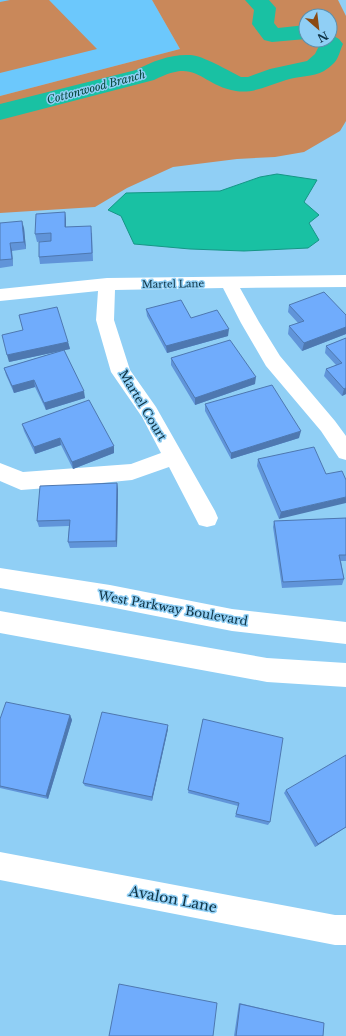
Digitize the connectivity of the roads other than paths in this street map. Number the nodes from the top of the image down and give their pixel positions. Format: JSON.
{"nodes":[{"id":1,"x":346,"y":281,"type":"edge"},
{"id":2,"x":229,"y":283,"type":"junction"},
{"id":3,"x":107,"y":284,"type":"junction"},
{"id":4,"x":0,"y":295,"type":"edge"},
{"id":5,"x":346,"y":452,"type":"edge"},
{"id":6,"x":173,"y":457,"type":"junction"},
{"id":7,"x":0,"y":471,"type":"edge"},
{"id":8,"x":207,"y":518,"type":"dead end"},
{"id":9,"x":0,"y":578,"type":"edge"},
{"id":10,"x":0,"y":622,"type":"edge"},
{"id":11,"x":346,"y":633,"type":"edge"},
{"id":12,"x":346,"y":675,"type":"edge"},
{"id":13,"x":0,"y":866,"type":"edge"},
{"id":14,"x":346,"y":930,"type":"edge"}],
"edges":[{"from":1,"to":2,"type":"street","name":"Martel Lane"},
{"from":2,"to":3,"type":"street","name":"Martel Lane"},
{"from":2,"to":5,"type":"street"},
{"from":3,"to":4,"type":"street","name":"Martel Lane"},
{"from":3,"to":6,"type":"street","name":"Martel Court"},
{"from":6,"to":7,"type":"street"},
{"from":6,"to":8,"type":"street","name":"Martel Court"},
{"from":9,"to":11,"type":"street","name":"West Parkway Boulevard"},
{"from":10,"to":12,"type":"street"},
{"from":13,"to":14,"type":"street","name":"Avalon Lane"}]}
